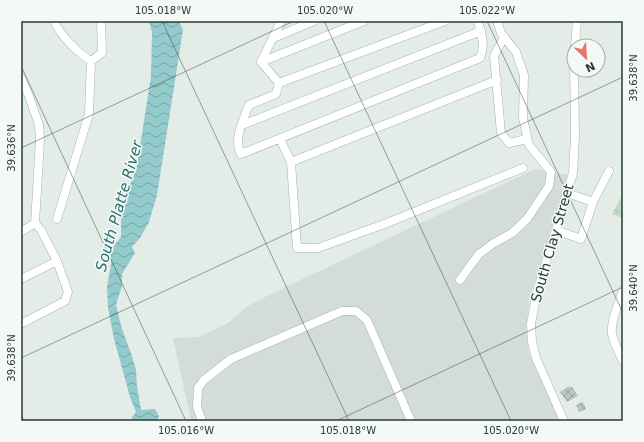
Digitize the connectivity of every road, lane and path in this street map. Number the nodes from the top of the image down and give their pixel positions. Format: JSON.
{"nodes":[{"id":1,"x":54,"y":21,"type":"edge"},
{"id":2,"x":101,"y":21,"type":"edge"},
{"id":3,"x":281,"y":21,"type":"edge"},
{"id":4,"x":314,"y":21,"type":"edge"},
{"id":5,"x":364,"y":21,"type":"edge"},
{"id":6,"x":445,"y":21,"type":"edge"},
{"id":7,"x":478,"y":21,"type":"edge"},
{"id":8,"x":497,"y":21,"type":"edge"},
{"id":9,"x":577,"y":21,"type":"edge"},
{"id":10,"x":481,"y":31,"type":"junction"},
{"id":11,"x":504,"y":37,"type":"junction"},
{"id":12,"x":273,"y":38,"type":"junction"},
{"id":13,"x":576,"y":38,"type":"edge"},
{"id":14,"x":484,"y":50,"type":"junction"},
{"id":15,"x":494,"y":56,"type":"junction"},
{"id":16,"x":91,"y":61,"type":"junction"},
{"id":17,"x":261,"y":62,"type":"junction"},
{"id":18,"x":21,"y":78,"type":"edge"},
{"id":19,"x":574,"y":78,"type":"edge"},
{"id":20,"x":496,"y":80,"type":"junction"},
{"id":21,"x":279,"y":83,"type":"junction"},
{"id":22,"x":242,"y":125,"type":"junction"},
{"id":23,"x":527,"y":138,"type":"junction"},
{"id":24,"x":280,"y":140,"type":"junction"},
{"id":25,"x":292,"y":162,"type":"junction"},
{"id":26,"x":523,"y":168,"type":"dead end"},
{"id":27,"x":609,"y":171,"type":"dead end"},
{"id":28,"x":567,"y":193,"type":"junction"},
{"id":29,"x":593,"y":202,"type":"junction"},
{"id":30,"x":57,"y":219,"type":"dead end"},
{"id":31,"x":35,"y":223,"type":"junction"},
{"id":32,"x":556,"y":230,"type":"junction"},
{"id":33,"x":21,"y":232,"type":"edge"},
{"id":34,"x":56,"y":261,"type":"junction"},
{"id":35,"x":21,"y":279,"type":"edge"},
{"id":36,"x":460,"y":280,"type":"dead end"},
{"id":37,"x":623,"y":290,"type":"edge"},
{"id":38,"x":21,"y":324,"type":"edge"},
{"id":39,"x":623,"y":361,"type":"edge"},
{"id":40,"x":202,"y":421,"type":"edge"},
{"id":41,"x":411,"y":421,"type":"edge"},
{"id":42,"x":564,"y":421,"type":"edge"}],
"edges":[{"from":1,"to":16,"type":"street"},
{"from":2,"to":16,"type":"street"},
{"from":3,"to":12,"type":"street"},
{"from":4,"to":12,"type":"street"},
{"from":5,"to":17,"type":"street"},
{"from":6,"to":21,"type":"street"},
{"from":7,"to":10,"type":"street"},
{"from":8,"to":11,"type":"street"},
{"from":9,"to":13,"type":"street"},
{"from":10,"to":14,"type":"street"},
{"from":10,"to":22,"type":"street"},
{"from":11,"to":15,"type":"street"},
{"from":11,"to":23,"type":"street"},
{"from":12,"to":17,"type":"street"},
{"from":14,"to":15,"type":"street"},
{"from":14,"to":24,"type":"street"},
{"from":15,"to":20,"type":"street"},
{"from":16,"to":30,"type":"street"},
{"from":17,"to":21,"type":"street"},
{"from":18,"to":31,"type":"street"},
{"from":19,"to":28,"type":"street","name":"South Clay Street"},
{"from":20,"to":23,"type":"street"},
{"from":20,"to":25,"type":"street"},
{"from":21,"to":22,"type":"street"},
{"from":22,"to":24,"type":"street"},
{"from":23,"to":36,"type":"street"},
{"from":24,"to":25,"type":"street"},
{"from":25,"to":26,"type":"street"},
{"from":27,"to":29,"type":"street"},
{"from":28,"to":29,"type":"street"},
{"from":28,"to":32,"type":"street","name":"South Clay Street"},
{"from":29,"to":32,"type":"street"},
{"from":31,"to":33,"type":"street"},
{"from":31,"to":34,"type":"street"},
{"from":32,"to":42,"type":"street","name":"South Clay Street"},
{"from":34,"to":35,"type":"street"},
{"from":34,"to":38,"type":"street"},
{"from":37,"to":39,"type":"street"},
{"from":40,"to":41,"type":"street"}]}
